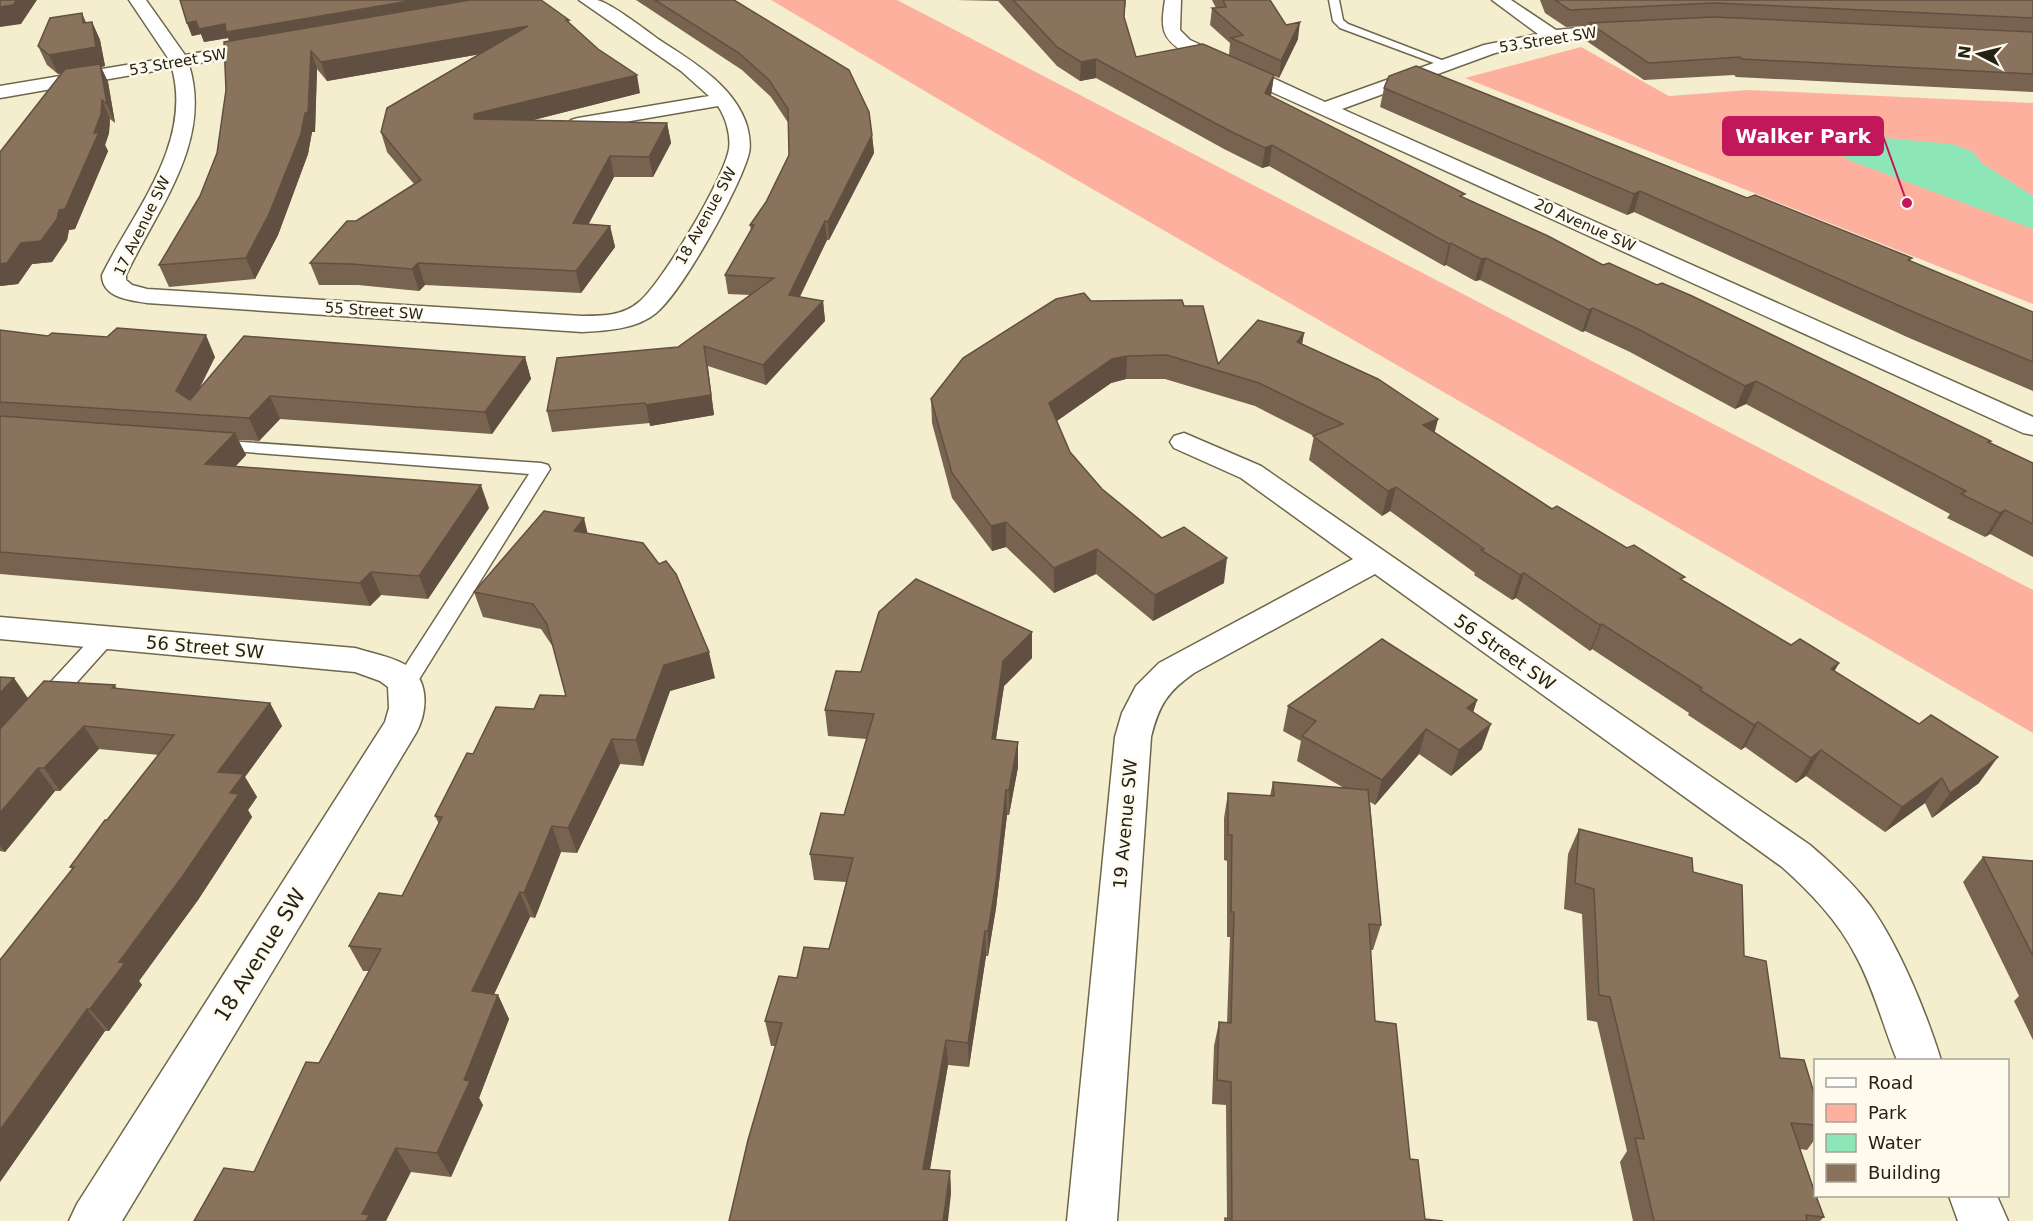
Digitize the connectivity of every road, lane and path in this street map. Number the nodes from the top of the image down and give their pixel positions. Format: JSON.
{"nodes":[{"id":1,"x":138,"y":0,"type":"edge"},
{"id":2,"x":587,"y":0,"type":"edge"},
{"id":3,"x":1173,"y":0,"type":"edge"},
{"id":4,"x":1334,"y":0,"type":"edge"},
{"id":5,"x":1500,"y":0,"type":"edge"},
{"id":6,"x":1654,"y":27,"type":"edge"},
{"id":7,"x":1553,"y":36,"type":"junction"},
{"id":8,"x":280,"y":44,"type":"edge"},
{"id":9,"x":179,"y":62,"type":"junction"},
{"id":10,"x":1446,"y":64,"type":"junction"},
{"id":11,"x":0,"y":92,"type":"edge"},
{"id":12,"x":724,"y":99,"type":"junction"},
{"id":13,"x":1326,"y":108,"type":"junction"},
{"id":14,"x":578,"y":124,"type":"edge"},
{"id":15,"x":118,"y":286,"type":"joint"},
{"id":16,"x":632,"y":317,"type":"joint"},
{"id":17,"x":2033,"y":427,"type":"edge"},
{"id":18,"x":1184,"y":442,"type":"dead end"},
{"id":19,"x":200,"y":444,"type":"edge"},
{"id":20,"x":1375,"y":561,"type":"junction"},
{"id":21,"x":0,"y":628,"type":"edge"},
{"id":22,"x":104,"y":638,"type":"junction"},
{"id":23,"x":405,"y":683,"type":"junction"},
{"id":24,"x":29,"y":720,"type":"edge"},
{"id":25,"x":1918,"y":1059,"type":"edge"},
{"id":26,"x":1973,"y":1197,"type":"edge"},
{"id":27,"x":94,"y":1221,"type":"edge"},
{"id":28,"x":1092,"y":1221,"type":"edge"},
{"id":29,"x":1983,"y":1221,"type":"edge"}],
"edges":[{"from":1,"to":9,"type":"street","name":"17 Avenue SW"},
{"from":2,"to":12,"type":"street","name":"18 Avenue SW"},
{"from":3,"to":13,"type":"street","name":"20 Avenue SW"},
{"from":4,"to":10,"type":"lane"},
{"from":5,"to":7,"type":"street"},
{"from":6,"to":7,"type":"street","name":"53 Street SW"},
{"from":7,"to":10,"type":"street","name":"53 Street SW"},
{"from":8,"to":9,"type":"street","name":"53 Street SW"},
{"from":9,"to":11,"type":"street","name":"53 Street SW"},
{"from":9,"to":15,"type":"street","name":"17 Avenue SW"},
{"from":10,"to":13,"type":"street","name":"53 Street SW"},
{"from":12,"to":14,"type":"street"},
{"from":12,"to":16,"type":"street","name":"18 Avenue SW"},
{"from":13,"to":17,"type":"street","name":"20 Avenue SW"},
{"from":15,"to":16,"type":"street","name":"55 Street SW"},
{"from":18,"to":20,"type":"street","name":"56 Street SW"},
{"from":19,"to":23,"type":"lane"},
{"from":20,"to":25,"type":"street","name":"56 Street SW"},
{"from":20,"to":28,"type":"street","name":"19 Avenue SW"},
{"from":21,"to":22,"type":"street","name":"56 Street SW"},
{"from":22,"to":23,"type":"street","name":"56 Street SW"},
{"from":22,"to":24,"type":"lane"},
{"from":23,"to":27,"type":"street","name":"18 Avenue SW"},
{"from":26,"to":29,"type":"street"}]}
